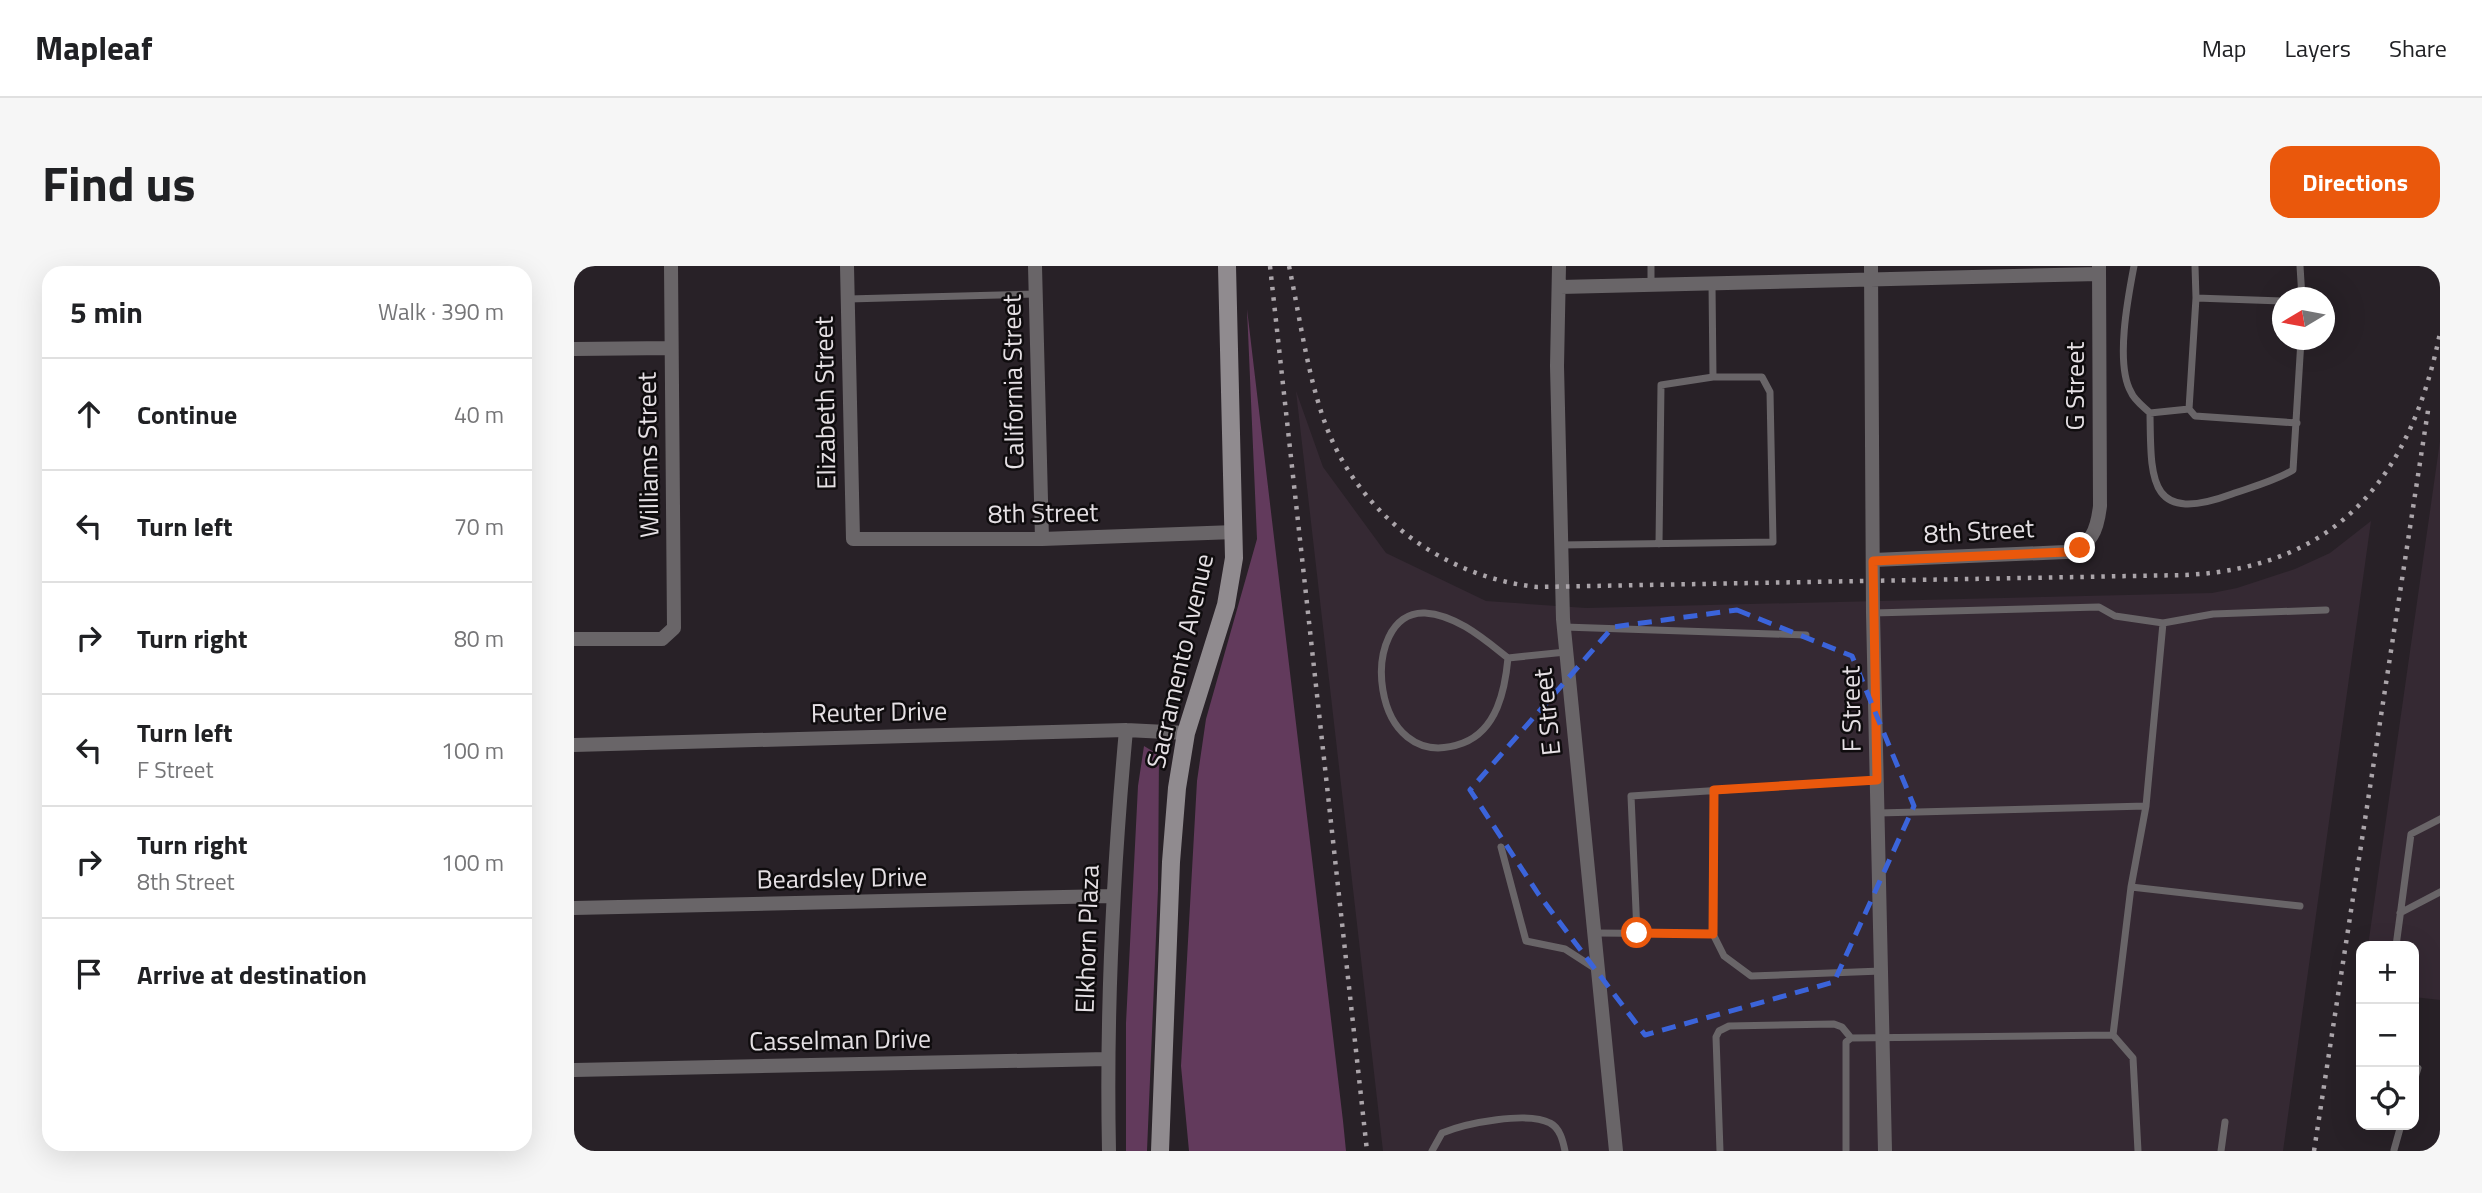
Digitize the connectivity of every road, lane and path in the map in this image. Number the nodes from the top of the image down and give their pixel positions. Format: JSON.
{"nodes":[{"id":1,"x":671,"y":266,"type":"edge"},
{"id":2,"x":847,"y":266,"type":"edge"},
{"id":3,"x":1035,"y":266,"type":"edge"},
{"id":4,"x":1227,"y":266,"type":"edge"},
{"id":5,"x":1559,"y":266,"type":"edge"},
{"id":6,"x":1651,"y":266,"type":"edge"},
{"id":7,"x":2133,"y":266,"type":"edge"},
{"id":8,"x":2195,"y":266,"type":"edge"},
{"id":9,"x":2300,"y":266,"type":"edge"},
{"id":10,"x":2099,"y":270,"type":"edge"},
{"id":11,"x":1871,"y":273,"type":"edge"},
{"id":12,"x":1712,"y":283,"type":"junction"},
{"id":13,"x":1651,"y":285,"type":"junction"},
{"id":14,"x":1560,"y":287,"type":"junction"},
{"id":15,"x":2301,"y":287,"type":"edge"},
{"id":16,"x":1035,"y":294,"type":"junction"},
{"id":17,"x":2196,"y":298,"type":"junction"},
{"id":18,"x":848,"y":299,"type":"junction"},
{"id":19,"x":2272,"y":301,"type":"edge"},
{"id":20,"x":671,"y":348,"type":"junction"},
{"id":21,"x":574,"y":349,"type":"edge"},
{"id":22,"x":2301,"y":350,"type":"edge"},
{"id":23,"x":1713,"y":377,"type":"junction"},
{"id":24,"x":2189,"y":409,"type":"junction"},
{"id":25,"x":2150,"y":412,"type":"junction"},
{"id":26,"x":2297,"y":423,"type":"junction"},
{"id":27,"x":2100,"y":506,"type":"joint"},
{"id":28,"x":1235,"y":533,"type":"junction"},
{"id":29,"x":853,"y":539,"type":"joint"},
{"id":30,"x":1042,"y":539,"type":"junction"},
{"id":31,"x":1659,"y":544,"type":"junction"},
{"id":32,"x":1560,"y":545,"type":"junction"},
{"id":33,"x":1873,"y":561,"type":"junction"},
{"id":34,"x":2326,"y":610,"type":"dead end"},
{"id":35,"x":1873,"y":613,"type":"junction"},
{"id":36,"x":2163,"y":623,"type":"junction"},
{"id":37,"x":1564,"y":627,"type":"junction"},
{"id":38,"x":1806,"y":635,"type":"dead end"},
{"id":39,"x":574,"y":639,"type":"edge"},
{"id":40,"x":1566,"y":652,"type":"junction"},
{"id":41,"x":1508,"y":659,"type":"junction"},
{"id":42,"x":1126,"y":730,"type":"junction"},
{"id":43,"x":1185,"y":733,"type":"junction"},
{"id":44,"x":574,"y":744,"type":"edge"},
{"id":45,"x":1877,"y":780,"type":"junction"},
{"id":46,"x":1714,"y":790,"type":"junction"},
{"id":47,"x":2146,"y":806,"type":"junction"},
{"id":48,"x":1877,"y":813,"type":"junction"},
{"id":49,"x":2440,"y":818,"type":"edge"},
{"id":50,"x":1501,"y":847,"type":"dead end"},
{"id":51,"x":2131,"y":887,"type":"junction"},
{"id":52,"x":2440,"y":892,"type":"edge"},
{"id":53,"x":1111,"y":896,"type":"junction"},
{"id":54,"x":2300,"y":906,"type":"dead end"},
{"id":55,"x":574,"y":908,"type":"edge"},
{"id":56,"x":2400,"y":913,"type":"junction"},
{"id":57,"x":1595,"y":933,"type":"junction"},
{"id":58,"x":1637,"y":933,"type":"junction"},
{"id":59,"x":1713,"y":934,"type":"junction"},
{"id":60,"x":2397,"y":941,"type":"edge"},
{"id":61,"x":1599,"y":971,"type":"junction"},
{"id":62,"x":1881,"y":971,"type":"junction"},
{"id":63,"x":2113,"y":1035,"type":"junction"},
{"id":64,"x":1882,"y":1037,"type":"junction"},
{"id":65,"x":1851,"y":1038,"type":"junction"},
{"id":66,"x":1107,"y":1059,"type":"junction"},
{"id":67,"x":574,"y":1070,"type":"edge"},
{"id":68,"x":2225,"y":1122,"type":"dead end"},
{"id":69,"x":2400,"y":1130,"type":"edge"},
{"id":70,"x":1110,"y":1151,"type":"edge"},
{"id":71,"x":1160,"y":1151,"type":"edge"},
{"id":72,"x":1432,"y":1151,"type":"edge"},
{"id":73,"x":1565,"y":1151,"type":"edge"},
{"id":74,"x":1616,"y":1151,"type":"edge"},
{"id":75,"x":1720,"y":1151,"type":"edge"},
{"id":76,"x":1846,"y":1151,"type":"edge"},
{"id":77,"x":1885,"y":1151,"type":"edge"},
{"id":78,"x":2138,"y":1151,"type":"edge"},
{"id":79,"x":2221,"y":1151,"type":"edge"},
{"id":80,"x":2395,"y":1151,"type":"edge"}],
"edges":[{"from":1,"to":20,"type":"street","name":"Williams Street"},
{"from":2,"to":18,"type":"street","name":"Elizabeth Street"},
{"from":3,"to":16,"type":"street","name":"California Street"},
{"from":4,"to":28,"type":"main road","name":"Sacramento Avenue"},
{"from":5,"to":14,"type":"street","name":"E Street"},
{"from":6,"to":13,"type":"lane"},
{"from":7,"to":25,"type":"lane"},
{"from":8,"to":17,"type":"lane"},
{"from":9,"to":15,"type":"lane"},
{"from":10,"to":11,"type":"street"},
{"from":10,"to":27,"type":"street","name":"G Street"},
{"from":11,"to":12,"type":"street"},
{"from":11,"to":33,"type":"street","name":"F Street"},
{"from":12,"to":13,"type":"street"},
{"from":12,"to":23,"type":"lane"},
{"from":13,"to":14,"type":"street"},
{"from":14,"to":32,"type":"street","name":"E Street"},
{"from":16,"to":18,"type":"lane"},
{"from":16,"to":30,"type":"street","name":"California Street"},
{"from":17,"to":19,"type":"lane"},
{"from":17,"to":24,"type":"lane"},
{"from":18,"to":29,"type":"street","name":"Elizabeth Street"},
{"from":20,"to":21,"type":"street"},
{"from":20,"to":39,"type":"street","name":"Williams Street"},
{"from":22,"to":26,"type":"lane"},
{"from":23,"to":31,"type":"lane"},
{"from":23,"to":31,"type":"lane"},
{"from":24,"to":25,"type":"lane"},
{"from":24,"to":26,"type":"lane"},
{"from":25,"to":26,"type":"lane"},
{"from":27,"to":33,"type":"street","name":"8th Street"},
{"from":28,"to":30,"type":"street","name":"8th Street"},
{"from":28,"to":43,"type":"main road","name":"Sacramento Avenue"},
{"from":29,"to":30,"type":"street","name":"8th Street"},
{"from":31,"to":32,"type":"lane"},
{"from":32,"to":37,"type":"street","name":"E Street"},
{"from":33,"to":35,"type":"street","name":"F Street"},
{"from":34,"to":36,"type":"lane"},
{"from":35,"to":36,"type":"lane"},
{"from":35,"to":45,"type":"street","name":"F Street"},
{"from":36,"to":47,"type":"lane"},
{"from":37,"to":38,"type":"lane"},
{"from":37,"to":40,"type":"street","name":"E Street"},
{"from":40,"to":41,"type":"lane"},
{"from":40,"to":57,"type":"street","name":"E Street"},
{"from":41,"to":41,"type":"lane"},
{"from":42,"to":43,"type":"street","name":"Reuter Drive"},
{"from":42,"to":44,"type":"street","name":"Reuter Drive"},
{"from":42,"to":53,"type":"street","name":"Elkhorn Plaza"},
{"from":43,"to":71,"type":"main road","name":"Sacramento Avenue"},
{"from":45,"to":46,"type":"lane"},
{"from":45,"to":48,"type":"street","name":"F Street"},
{"from":46,"to":58,"type":"lane"},
{"from":46,"to":59,"type":"lane"},
{"from":47,"to":48,"type":"lane"},
{"from":47,"to":51,"type":"lane"},
{"from":48,"to":62,"type":"street","name":"F Street"},
{"from":49,"to":56,"type":"lane"},
{"from":50,"to":61,"type":"lane"},
{"from":51,"to":54,"type":"lane"},
{"from":51,"to":63,"type":"lane"},
{"from":52,"to":56,"type":"lane"},
{"from":53,"to":55,"type":"street","name":"Beardsley Drive"},
{"from":53,"to":66,"type":"street","name":"Elkhorn Plaza"},
{"from":56,"to":60,"type":"lane"},
{"from":57,"to":58,"type":"lane"},
{"from":57,"to":61,"type":"street","name":"E Street"},
{"from":58,"to":59,"type":"lane"},
{"from":59,"to":62,"type":"lane"},
{"from":61,"to":74,"type":"street","name":"E Street"},
{"from":62,"to":64,"type":"street","name":"F Street"},
{"from":63,"to":64,"type":"lane"},
{"from":63,"to":78,"type":"lane"},
{"from":64,"to":65,"type":"lane"},
{"from":64,"to":77,"type":"street","name":"F Street"},
{"from":65,"to":75,"type":"lane"},
{"from":65,"to":76,"type":"lane"},
{"from":66,"to":67,"type":"street","name":"Casselman Drive"},
{"from":66,"to":70,"type":"street","name":"Elkhorn Plaza"},
{"from":68,"to":79,"type":"lane"},
{"from":69,"to":80,"type":"lane"},
{"from":72,"to":73,"type":"lane"}]}
